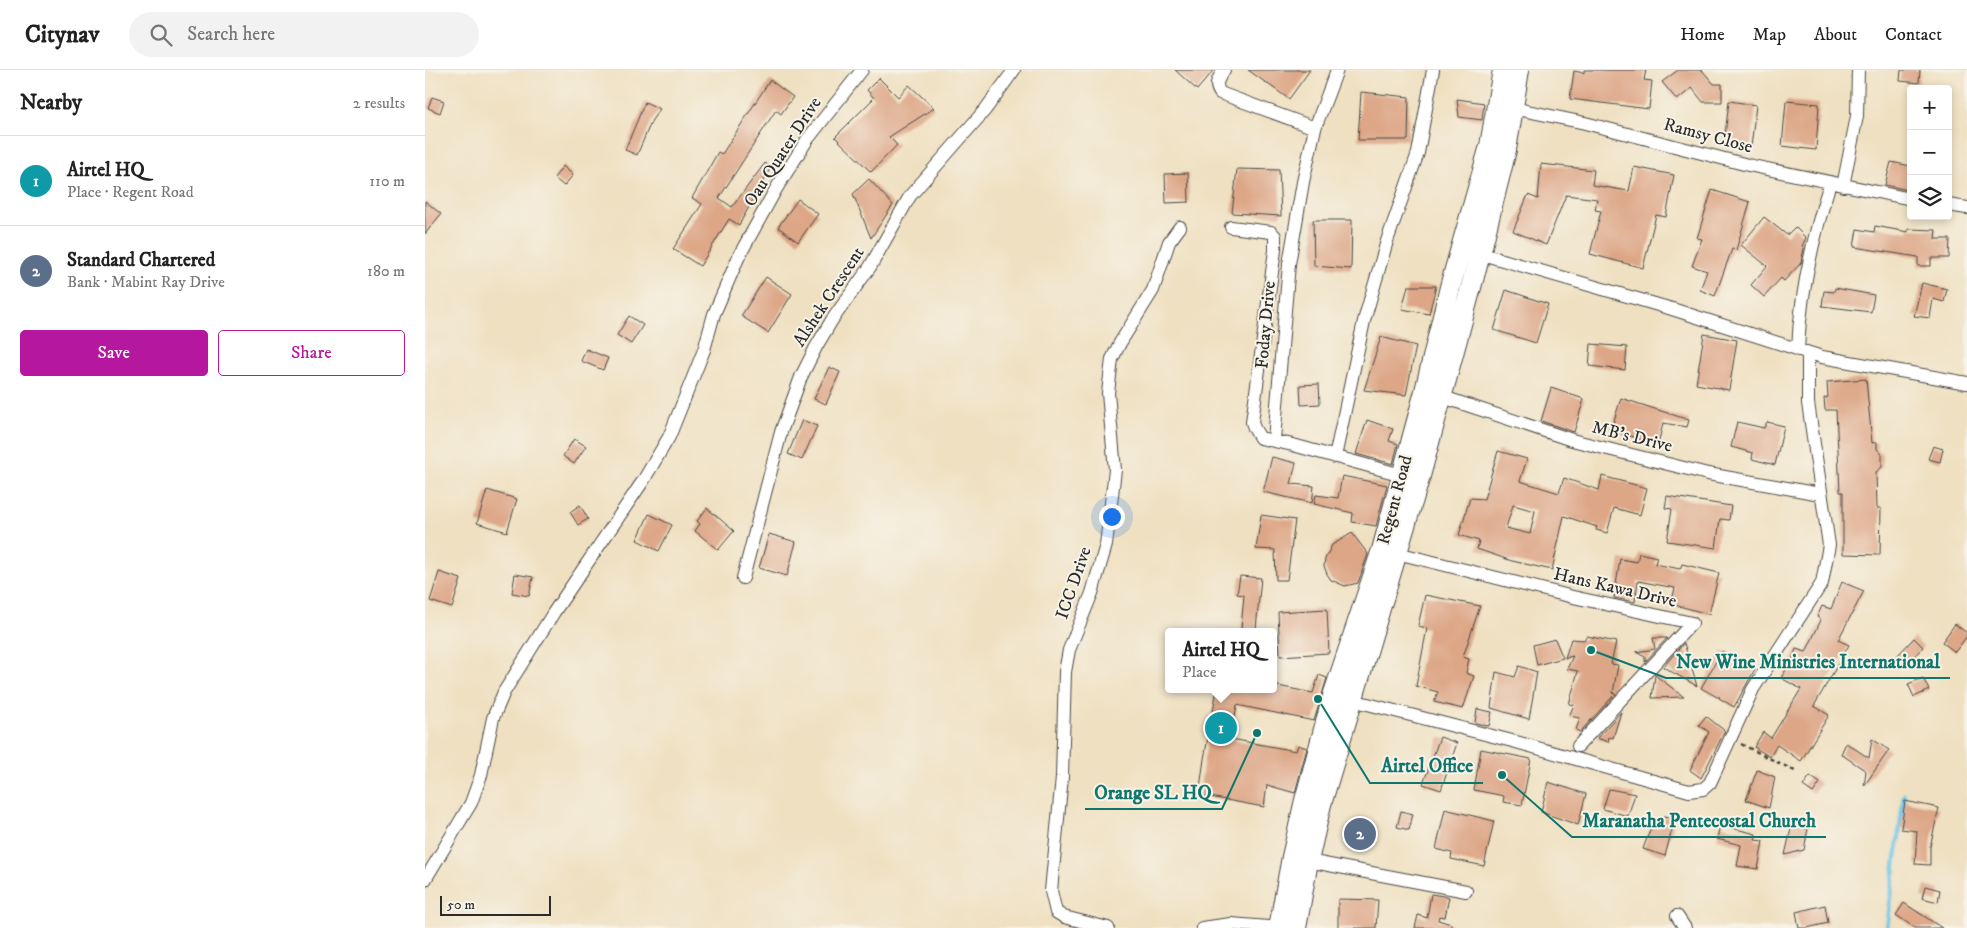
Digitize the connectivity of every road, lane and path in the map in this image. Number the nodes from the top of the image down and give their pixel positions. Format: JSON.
{"nodes":[{"id":1,"x":862,"y":70,"type":"edge"},
{"id":2,"x":1014,"y":70,"type":"edge"},
{"id":3,"x":1224,"y":70,"type":"edge"},
{"id":4,"x":1337,"y":70,"type":"edge"},
{"id":5,"x":1433,"y":70,"type":"edge"},
{"id":6,"x":1503,"y":70,"type":"edge"},
{"id":7,"x":1519,"y":70,"type":"edge"},
{"id":8,"x":1858,"y":70,"type":"edge"},
{"id":9,"x":1506,"y":107,"type":"junction"},
{"id":10,"x":1315,"y":128,"type":"junction"},
{"id":11,"x":1830,"y":183,"type":"junction"},
{"id":12,"x":1843,"y":186,"type":"junction"},
{"id":13,"x":1907,"y":198,"type":"edge"},
{"id":14,"x":1952,"y":206,"type":"edge"},
{"id":15,"x":1967,"y":208,"type":"edge"},
{"id":16,"x":1181,"y":227,"type":"dead end"},
{"id":17,"x":1231,"y":227,"type":"dead end"},
{"id":18,"x":1461,"y":246,"type":"junction"},
{"id":19,"x":1480,"y":254,"type":"junction"},
{"id":20,"x":1803,"y":352,"type":"junction"},
{"id":21,"x":1967,"y":383,"type":"edge"},
{"id":22,"x":1440,"y":396,"type":"junction"},
{"id":23,"x":1274,"y":440,"type":"junction"},
{"id":24,"x":1335,"y":457,"type":"junction"},
{"id":25,"x":1411,"y":477,"type":"junction"},
{"id":26,"x":1821,"y":494,"type":"junction"},
{"id":27,"x":1397,"y":553,"type":"junction"},
{"id":28,"x":743,"y":578,"type":"dead end"},
{"id":29,"x":1352,"y":700,"type":"junction"},
{"id":30,"x":1729,"y":738,"type":"junction"},
{"id":31,"x":1578,"y":746,"type":"dead end"},
{"id":32,"x":1795,"y":771,"type":"dead end"},
{"id":33,"x":1318,"y":785,"type":"junction"},
{"id":34,"x":1308,"y":861,"type":"junction"},
{"id":35,"x":425,"y":880,"type":"edge"},
{"id":36,"x":1466,"y":891,"type":"dead end"},
{"id":37,"x":1677,"y":916,"type":"dead end"},
{"id":38,"x":1108,"y":928,"type":"edge"},
{"id":39,"x":1202,"y":928,"type":"edge"},
{"id":40,"x":1280,"y":928,"type":"edge"},
{"id":41,"x":1296,"y":928,"type":"edge"},
{"id":42,"x":1685,"y":928,"type":"edge"}],
"edges":[{"from":1,"to":35,"type":"street","name":"Oau Quater Drive"},
{"from":2,"to":28,"type":"street","name":"Alshek Crescent"},
{"from":3,"to":10,"type":"street"},
{"from":4,"to":10,"type":"street","name":"Foday Drive"},
{"from":5,"to":24,"type":"street"},
{"from":6,"to":9,"type":"main road","name":"Regent Road"},
{"from":7,"to":9,"type":"main road","name":"Regent Road"},
{"from":8,"to":12,"type":"street"},
{"from":9,"to":11,"type":"street","name":"Ramsy Close"},
{"from":9,"to":18,"type":"main road","name":"Regent Road"},
{"from":9,"to":19,"type":"main road","name":"Regent Road"},
{"from":10,"to":23,"type":"street","name":"Foday Drive"},
{"from":11,"to":12,"type":"street","name":"Ramsy Close"},
{"from":11,"to":20,"type":"street"},
{"from":12,"to":13,"type":"street","name":"Ramsy Close"},
{"from":14,"to":15,"type":"street"},
{"from":16,"to":38,"type":"street","name":"ICC Drive"},
{"from":17,"to":23,"type":"street"},
{"from":18,"to":19,"type":"street"},
{"from":18,"to":25,"type":"main road","name":"Regent Road"},
{"from":19,"to":20,"type":"street"},
{"from":19,"to":22,"type":"main road","name":"Regent Road"},
{"from":20,"to":21,"type":"street"},
{"from":20,"to":26,"type":"street"},
{"from":22,"to":25,"type":"main road","name":"Regent Road"},
{"from":22,"to":26,"type":"street","name":"MB's Drive"},
{"from":23,"to":24,"type":"street"},
{"from":24,"to":25,"type":"street"},
{"from":25,"to":27,"type":"main road","name":"Regent Road"},
{"from":25,"to":33,"type":"main road","name":"Regent Road"},
{"from":26,"to":30,"type":"street"},
{"from":27,"to":29,"type":"main road","name":"Regent Road"},
{"from":27,"to":31,"type":"street","name":"Hans Kawa Drive"},
{"from":29,"to":30,"type":"street"},
{"from":29,"to":33,"type":"main road","name":"Regent Road"},
{"from":30,"to":32,"type":"path"},
{"from":33,"to":34,"type":"main road","name":"Regent Road"},
{"from":33,"to":40,"type":"main road","name":"Regent Road"},
{"from":34,"to":36,"type":"street"},
{"from":34,"to":41,"type":"main road","name":"Regent Road"},
{"from":37,"to":42,"type":"street"},
{"from":39,"to":40,"type":"street"}]}
